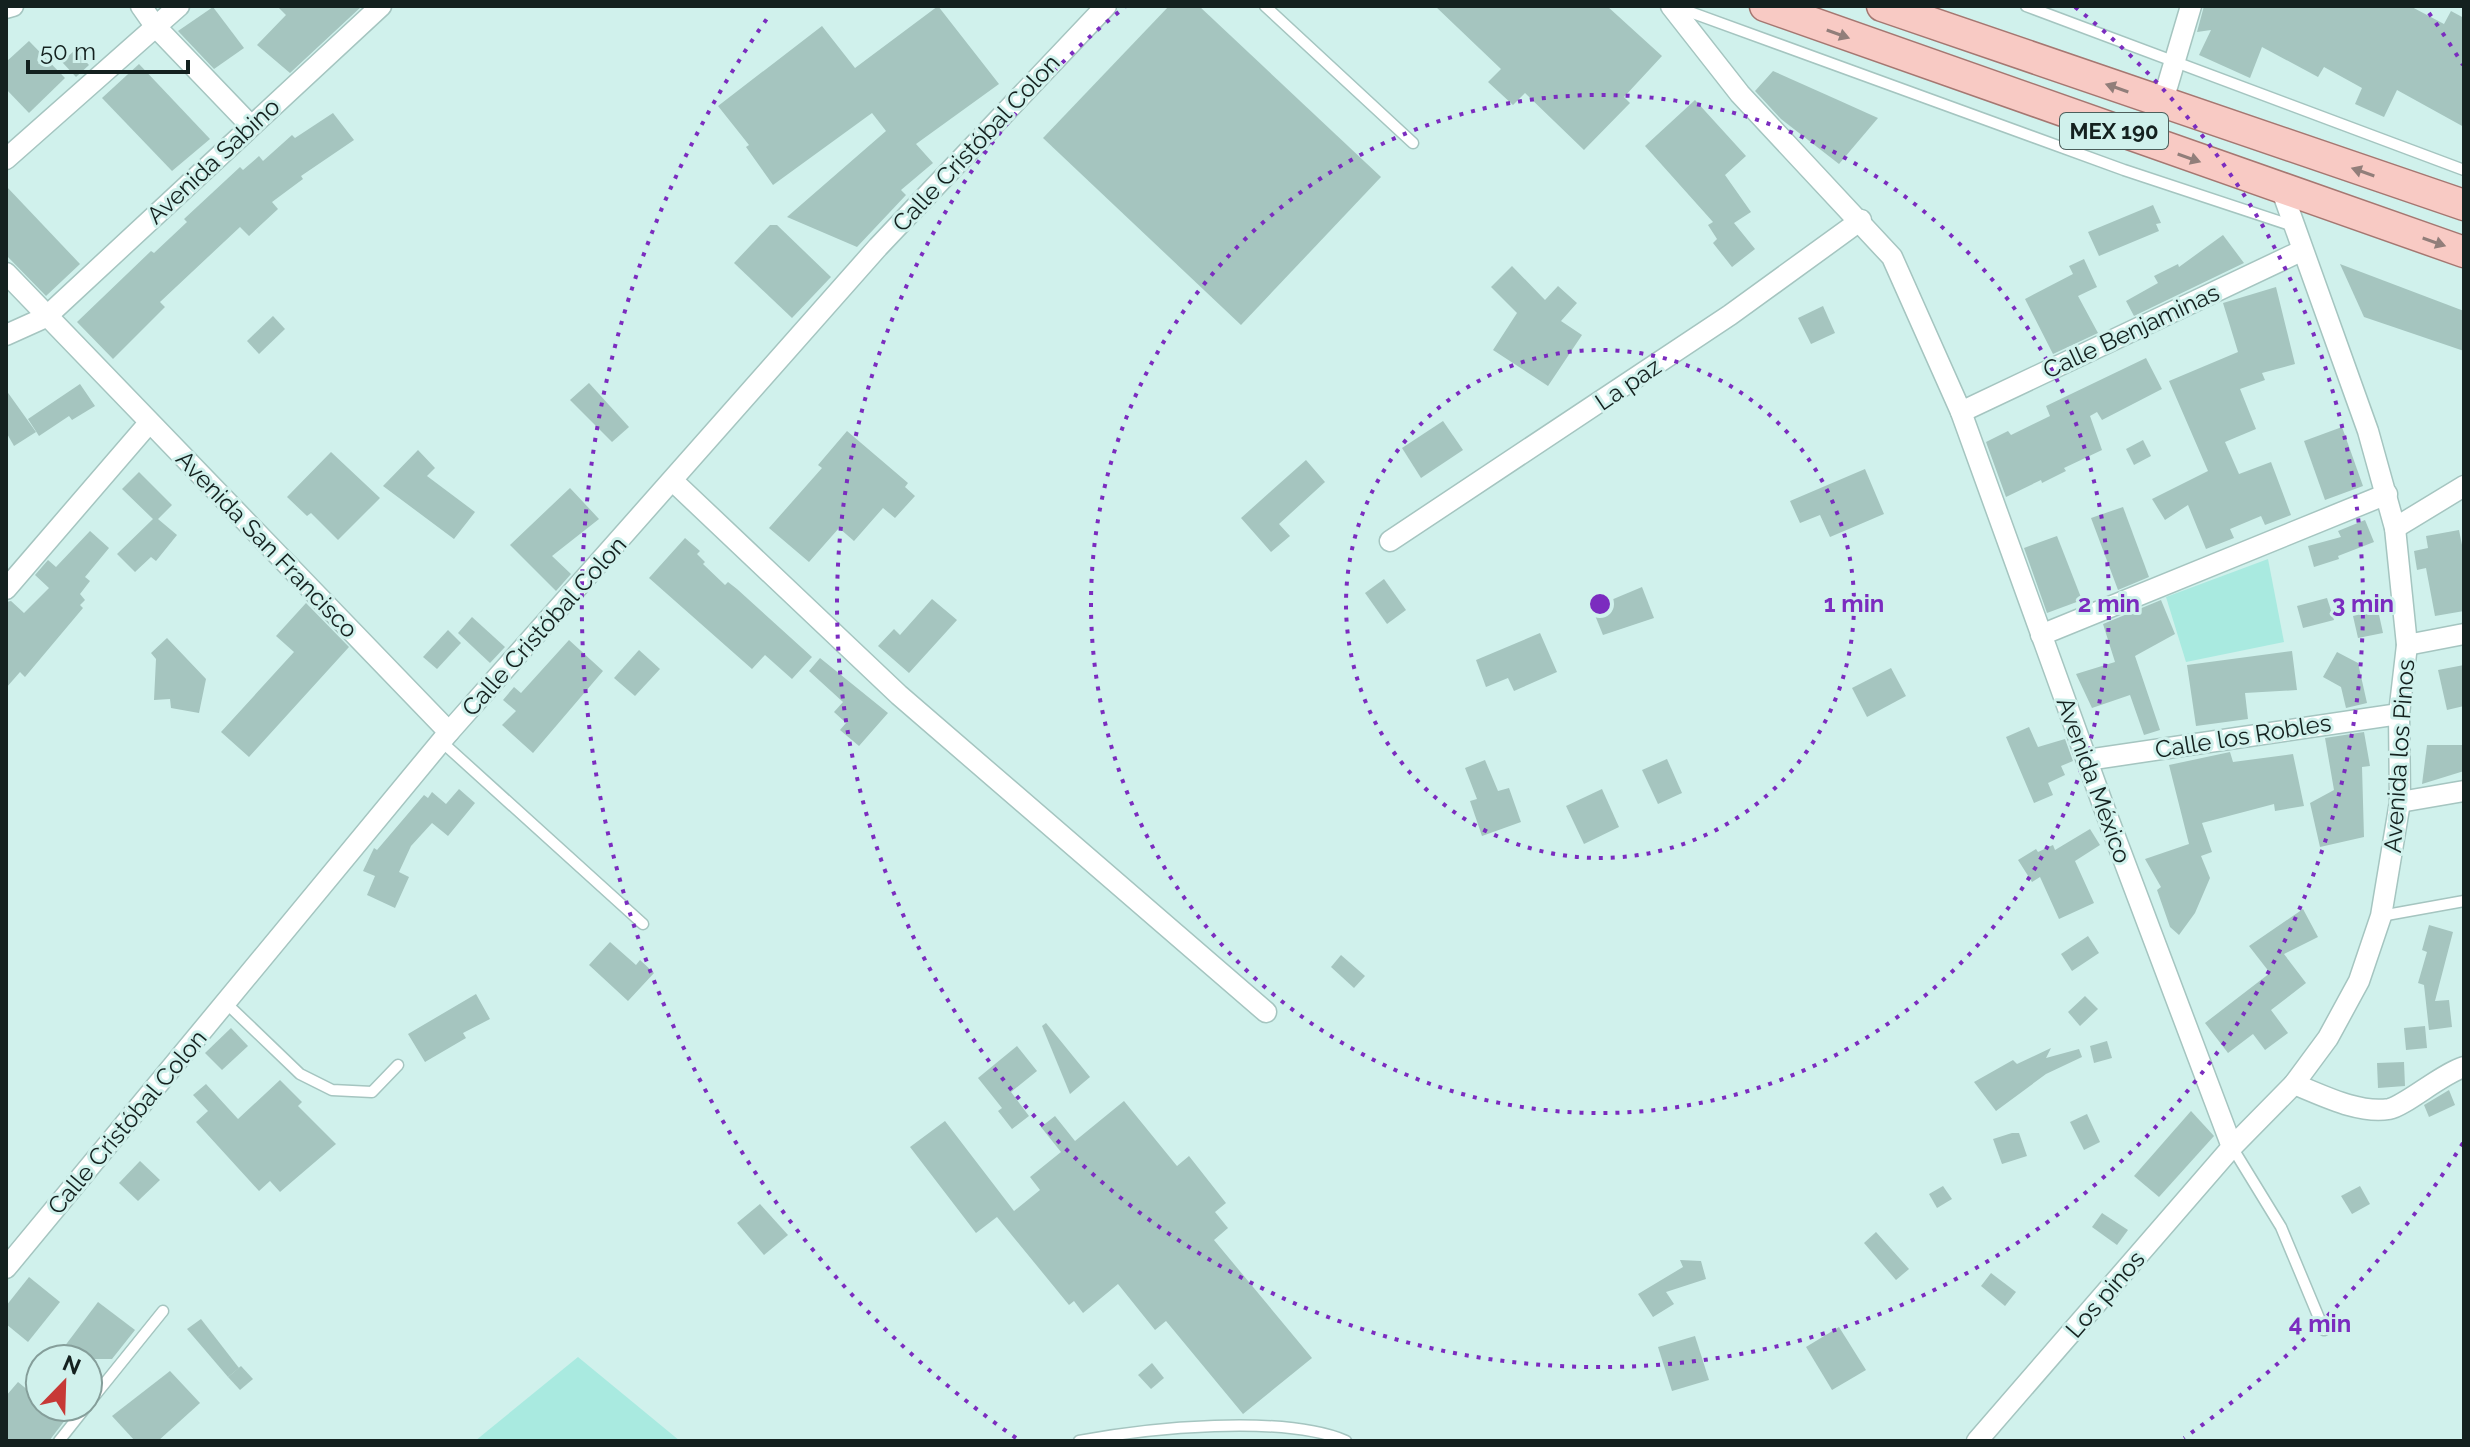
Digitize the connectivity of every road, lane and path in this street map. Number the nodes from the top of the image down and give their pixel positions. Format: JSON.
{"nodes":[{"id":1,"x":13,"y":6,"type":"edge"},
{"id":2,"x":141,"y":6,"type":"edge"},
{"id":3,"x":179,"y":6,"type":"edge"},
{"id":4,"x":381,"y":6,"type":"edge"},
{"id":5,"x":1106,"y":6,"type":"edge"},
{"id":6,"x":1265,"y":6,"type":"edge"},
{"id":7,"x":1672,"y":6,"type":"edge"},
{"id":8,"x":1765,"y":6,"type":"edge"},
{"id":9,"x":1882,"y":6,"type":"edge"},
{"id":10,"x":2026,"y":6,"type":"edge"},
{"id":11,"x":2191,"y":6,"type":"edge"},
{"id":12,"x":6,"y":8,"type":"edge"},
{"id":13,"x":155,"y":26,"type":"junction"},
{"id":14,"x":2174,"y":62,"type":"junction"},
{"id":15,"x":2162,"y":104,"type":"junction"},
{"id":16,"x":251,"y":126,"type":"junction"},
{"id":17,"x":1413,"y":143,"type":"dead end"},
{"id":18,"x":6,"y":159,"type":"edge"},
{"id":19,"x":2464,"y":170,"type":"edge"},
{"id":20,"x":2282,"y":191,"type":"junction"},
{"id":21,"x":2464,"y":205,"type":"edge"},
{"id":22,"x":1861,"y":220,"type":"junction"},
{"id":23,"x":2293,"y":227,"type":"junction"},
{"id":24,"x":2301,"y":251,"type":"junction"},
{"id":25,"x":2464,"y":252,"type":"edge"},
{"id":26,"x":6,"y":273,"type":"edge"},
{"id":27,"x":46,"y":317,"type":"junction"},
{"id":28,"x":6,"y":335,"type":"edge"},
{"id":29,"x":1961,"y":412,"type":"junction"},
{"id":30,"x":149,"y":423,"type":"junction"},
{"id":31,"x":673,"y":481,"type":"junction"},
{"id":32,"x":2464,"y":486,"type":"edge"},
{"id":33,"x":2387,"y":494,"type":"junction"},
{"id":34,"x":2395,"y":528,"type":"junction"},
{"id":35,"x":1390,"y":541,"type":"dead end"},
{"id":36,"x":6,"y":589,"type":"edge"},
{"id":37,"x":2464,"y":634,"type":"edge"},
{"id":38,"x":2041,"y":635,"type":"junction"},
{"id":39,"x":2407,"y":645,"type":"junction"},
{"id":40,"x":2399,"y":714,"type":"junction"},
{"id":41,"x":446,"y":738,"type":"junction"},
{"id":42,"x":2087,"y":760,"type":"junction"},
{"id":43,"x":2464,"y":791,"type":"edge"},
{"id":44,"x":2400,"y":802,"type":"junction"},
{"id":45,"x":2464,"y":901,"type":"edge"},
{"id":46,"x":2381,"y":916,"type":"junction"},
{"id":47,"x":643,"y":924,"type":"dead end"},
{"id":48,"x":226,"y":1003,"type":"junction"},
{"id":49,"x":1266,"y":1012,"type":"dead end"},
{"id":50,"x":398,"y":1065,"type":"dead end"},
{"id":51,"x":2464,"y":1067,"type":"edge"},
{"id":52,"x":2294,"y":1084,"type":"junction"},
{"id":53,"x":2232,"y":1147,"type":"junction"},
{"id":54,"x":6,"y":1268,"type":"edge"},
{"id":55,"x":163,"y":1311,"type":"dead end"},
{"id":56,"x":2324,"y":1330,"type":"dead end"},
{"id":57,"x":104,"y":1385,"type":"edge"},
{"id":58,"x":73,"y":1423,"type":"edge"},
{"id":59,"x":59,"y":1441,"type":"edge"},
{"id":60,"x":1079,"y":1441,"type":"edge"},
{"id":61,"x":1346,"y":1441,"type":"edge"},
{"id":62,"x":1977,"y":1441,"type":"edge"}],
"edges":[{"from":1,"to":12,"type":"street"},
{"from":2,"to":13,"type":"street"},
{"from":3,"to":13,"type":"street"},
{"from":4,"to":16,"type":"street","name":"Avenida Sabino"},
{"from":5,"to":31,"type":"street","name":"Calle Cristóbal Colon"},
{"from":6,"to":17,"type":"lane"},
{"from":7,"to":22,"type":"street","name":"Avenida México"},
{"from":7,"to":23,"type":"lane"},
{"from":8,"to":20,"type":"main road","number":"MEX 190","one_way":true},
{"from":15,"to":9,"type":"main road","number":"MEX 190","one_way":true},
{"from":10,"to":14,"type":"lane"},
{"from":11,"to":14,"type":"street"},
{"from":13,"to":16,"type":"street"},
{"from":13,"to":18,"type":"street"},
{"from":14,"to":15,"type":"street"},
{"from":14,"to":19,"type":"lane"},
{"from":21,"to":15,"type":"main road","number":"MEX 190","one_way":true},
{"from":16,"to":27,"type":"street","name":"Avenida Sabino"},
{"from":20,"to":23,"type":"street","name":"Avenida los Pinos"},
{"from":20,"to":25,"type":"main road","number":"MEX 190","one_way":true},
{"from":22,"to":29,"type":"street","name":"Avenida México"},
{"from":22,"to":35,"type":"street","name":"La paz"},
{"from":23,"to":24,"type":"street","name":"Avenida los Pinos"},
{"from":24,"to":29,"type":"street","name":"Calle Benjaminas"},
{"from":24,"to":33,"type":"street","name":"Avenida los Pinos"},
{"from":26,"to":27,"type":"street","name":"Avenida San Francisco"},
{"from":27,"to":28,"type":"street","name":"Avenida Sabino"},
{"from":27,"to":30,"type":"street","name":"Avenida San Francisco"},
{"from":29,"to":38,"type":"street","name":"Avenida México"},
{"from":30,"to":36,"type":"street"},
{"from":30,"to":41,"type":"street","name":"Avenida San Francisco"},
{"from":31,"to":41,"type":"street","name":"Calle Cristóbal Colon"},
{"from":31,"to":49,"type":"street"},
{"from":32,"to":34,"type":"street"},
{"from":33,"to":34,"type":"street","name":"Avenida los Pinos"},
{"from":33,"to":38,"type":"street"},
{"from":34,"to":39,"type":"street","name":"Avenida los Pinos"},
{"from":37,"to":39,"type":"street"},
{"from":38,"to":42,"type":"street","name":"Avenida México"},
{"from":39,"to":40,"type":"street","name":"Avenida los Pinos"},
{"from":40,"to":42,"type":"street","name":"Calle los Robles"},
{"from":40,"to":44,"type":"street","name":"Avenida los Pinos"},
{"from":41,"to":47,"type":"lane"},
{"from":41,"to":48,"type":"street","name":"Calle Cristóbal Colon"},
{"from":42,"to":53,"type":"street","name":"Avenida México"},
{"from":43,"to":44,"type":"street"},
{"from":44,"to":46,"type":"street","name":"Avenida los Pinos"},
{"from":45,"to":46,"type":"lane"},
{"from":46,"to":52,"type":"street","name":"Avenida los Pinos"},
{"from":48,"to":50,"type":"lane"},
{"from":48,"to":54,"type":"street","name":"Calle Cristóbal Colon"},
{"from":51,"to":52,"type":"street"},
{"from":52,"to":53,"type":"street","name":"Avenida los Pinos"},
{"from":53,"to":56,"type":"lane"},
{"from":53,"to":62,"type":"street","name":"Los pinos"},
{"from":55,"to":57,"type":"lane"},
{"from":58,"to":59,"type":"lane"},
{"from":60,"to":61,"type":"lane"}]}
